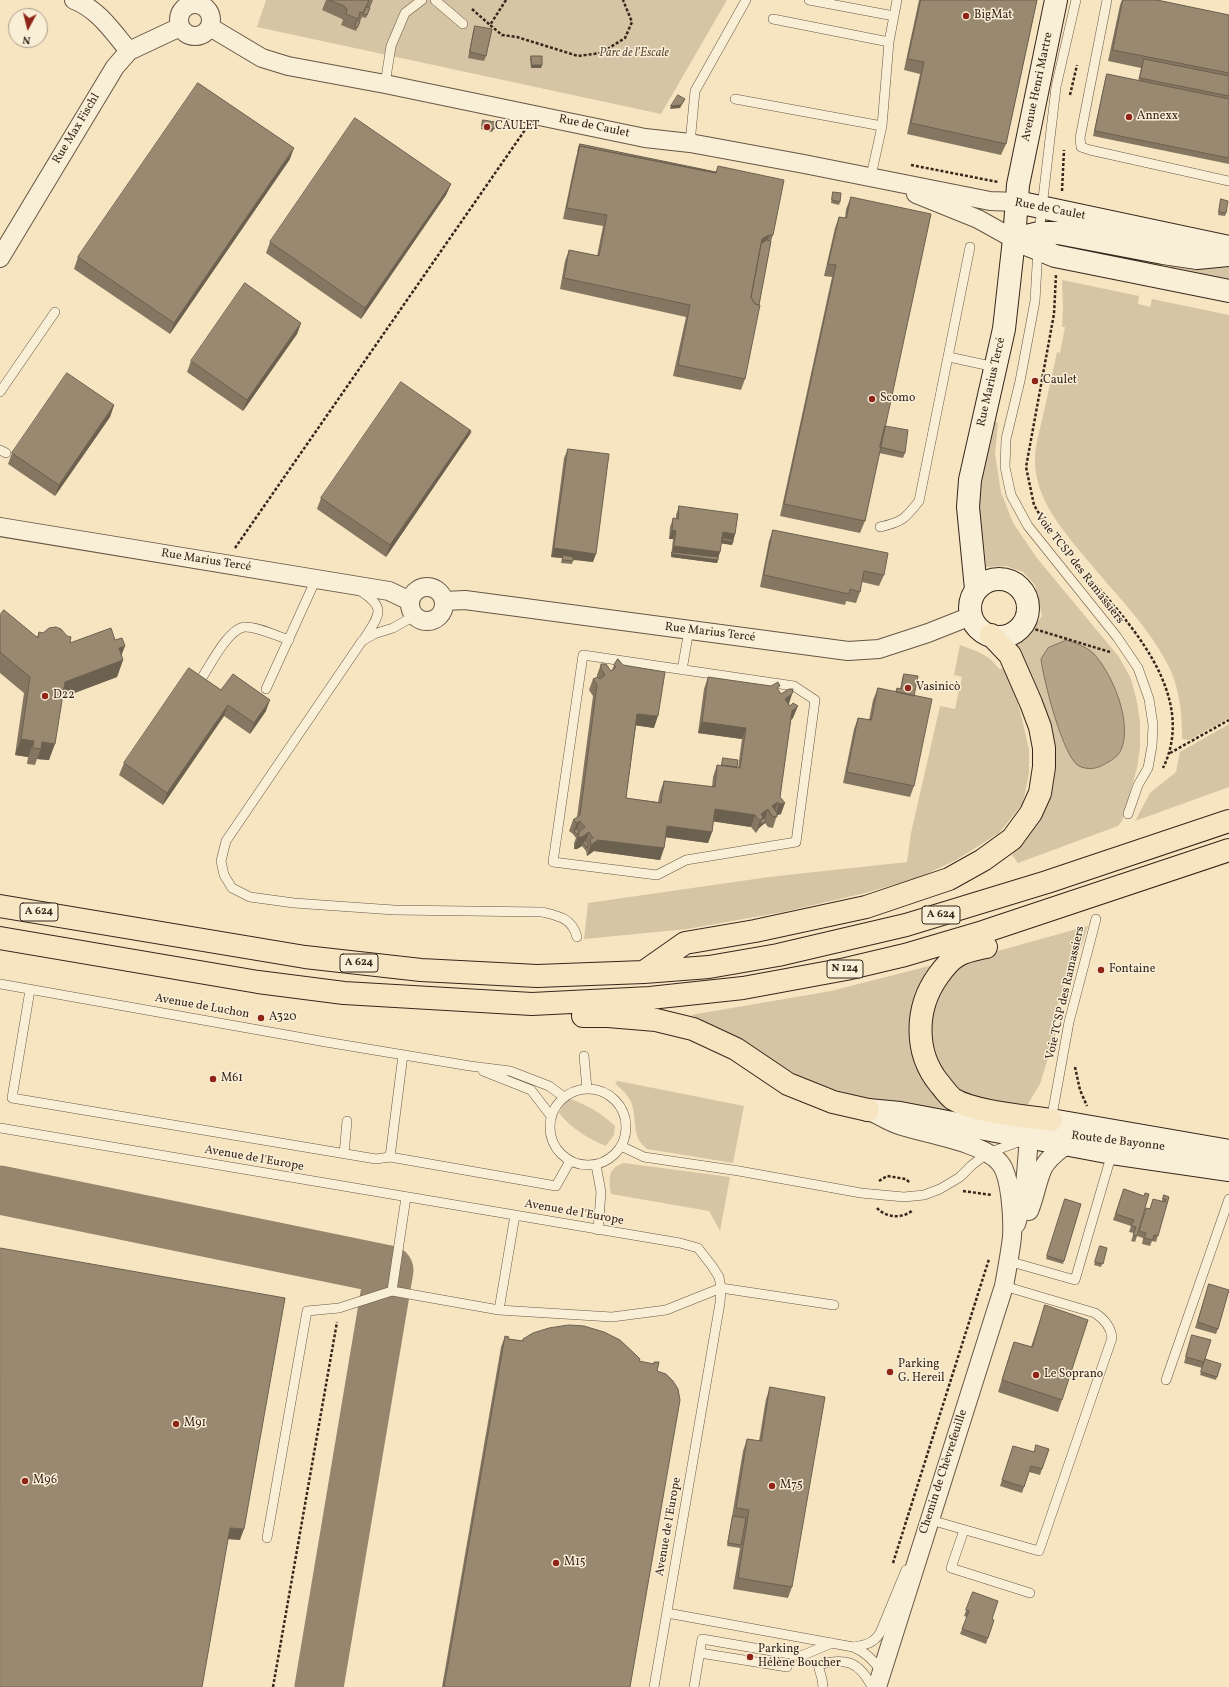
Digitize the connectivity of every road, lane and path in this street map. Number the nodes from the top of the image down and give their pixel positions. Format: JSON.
{"nodes":[{"id":1,"x":74,"y":0,"type":"edge"},
{"id":2,"x":422,"y":0,"type":"edge"},
{"id":3,"x":435,"y":0,"type":"edge"},
{"id":4,"x":506,"y":0,"type":"edge"},
{"id":5,"x":622,"y":0,"type":"edge"},
{"id":6,"x":746,"y":0,"type":"edge"},
{"id":7,"x":809,"y":0,"type":"edge"},
{"id":8,"x":897,"y":0,"type":"edge"},
{"id":9,"x":1056,"y":0,"type":"edge"},
{"id":10,"x":1076,"y":0,"type":"edge"},
{"id":11,"x":1107,"y":0,"type":"edge"},
{"id":12,"x":192,"y":2,"type":"edge"},
{"id":13,"x":472,"y":9,"type":"dead end"},
{"id":14,"x":894,"y":16,"type":"junction"},
{"id":15,"x":773,"y":20,"type":"dead end"},
{"id":16,"x":463,"y":24,"type":"dead end"},
{"id":17,"x":490,"y":25,"type":"junction"},
{"id":18,"x":180,"y":27,"type":"junction"},
{"id":19,"x":210,"y":27,"type":"junction"},
{"id":20,"x":889,"y":42,"type":"junction"},
{"id":21,"x":129,"y":51,"type":"junction"},
{"id":22,"x":385,"y":84,"type":"junction"},
{"id":23,"x":735,"y":99,"type":"dead end"},
{"id":24,"x":536,"y":115,"type":"junction"},
{"id":25,"x":882,"y":126,"type":"junction"},
{"id":26,"x":690,"y":143,"type":"junction"},
{"id":27,"x":1020,"y":174,"type":"joint"},
{"id":28,"x":871,"y":176,"type":"junction"},
{"id":29,"x":1229,"y":181,"type":"edge"},
{"id":30,"x":1017,"y":202,"type":"junction"},
{"id":31,"x":1043,"y":208,"type":"junction"},
{"id":32,"x":1014,"y":239,"type":"junction"},
{"id":33,"x":1039,"y":241,"type":"junction"},
{"id":34,"x":970,"y":247,"type":"dead end"},
{"id":35,"x":1229,"y":247,"type":"edge"},
{"id":36,"x":1229,"y":255,"type":"edge"},
{"id":37,"x":0,"y":258,"type":"edge"},
{"id":38,"x":1056,"y":277,"type":"dead end"},
{"id":39,"x":1229,"y":291,"type":"edge"},
{"id":40,"x":55,"y":312,"type":"dead end"},
{"id":41,"x":949,"y":357,"type":"junction"},
{"id":42,"x":995,"y":367,"type":"junction"},
{"id":43,"x":0,"y":392,"type":"edge"},
{"id":44,"x":1046,"y":524,"type":"dead end"},
{"id":45,"x":0,"y":527,"type":"edge"},
{"id":46,"x":880,"y":527,"type":"dead end"},
{"id":47,"x":231,"y":565,"type":"junction"},
{"id":48,"x":1083,"y":570,"type":"dead end"},
{"id":49,"x":316,"y":579,"type":"junction"},
{"id":50,"x":352,"y":585,"type":"junction"},
{"id":51,"x":976,"y":589,"type":"junction"},
{"id":52,"x":444,"y":601,"type":"junction"},
{"id":53,"x":412,"y":608,"type":"junction"},
{"id":54,"x":971,"y":616,"type":"junction"},
{"id":55,"x":1021,"y":625,"type":"junction"},
{"id":56,"x":689,"y":630,"type":"junction"},
{"id":57,"x":991,"y":635,"type":"junction"},
{"id":58,"x":289,"y":640,"type":"junction"},
{"id":59,"x":362,"y":641,"type":"junction"},
{"id":60,"x":1147,"y":648,"type":"junction"},
{"id":61,"x":1128,"y":653,"type":"junction"},
{"id":62,"x":682,"y":670,"type":"junction"},
{"id":63,"x":203,"y":676,"type":"edge"},
{"id":64,"x":266,"y":690,"type":"dead end"},
{"id":65,"x":1229,"y":720,"type":"edge"},
{"id":66,"x":1170,"y":753,"type":"junction"},
{"id":67,"x":1162,"y":772,"type":"dead end"},
{"id":68,"x":1128,"y":814,"type":"dead end"},
{"id":69,"x":1229,"y":821,"type":"edge"},
{"id":70,"x":1229,"y":850,"type":"edge"},
{"id":71,"x":0,"y":906,"type":"edge"},
{"id":72,"x":1034,"y":916,"type":"junction"},
{"id":73,"x":1096,"y":919,"type":"dead end"},
{"id":74,"x":577,"y":937,"type":"dead end"},
{"id":75,"x":0,"y":938,"type":"edge"},
{"id":76,"x":644,"y":972,"type":"junction"},
{"id":77,"x":0,"y":984,"type":"edge"},
{"id":78,"x":30,"y":990,"type":"junction"},
{"id":79,"x":344,"y":993,"type":"junction"},
{"id":80,"x":403,"y":1055,"type":"junction"},
{"id":81,"x":584,"y":1056,"type":"dead end"},
{"id":82,"x":1076,"y":1061,"type":"dead end"},
{"id":83,"x":470,"y":1066,"type":"junction"},
{"id":84,"x":587,"y":1089,"type":"junction"},
{"id":85,"x":564,"y":1097,"type":"junction"},
{"id":86,"x":868,"y":1110,"type":"junction"},
{"id":87,"x":551,"y":1116,"type":"junction"},
{"id":88,"x":347,"y":1121,"type":"dead end"},
{"id":89,"x":1096,"y":1127,"type":"junction"},
{"id":90,"x":0,"y":1128,"type":"edge"},
{"id":91,"x":1058,"y":1132,"type":"junction"},
{"id":92,"x":1029,"y":1138,"type":"junction"},
{"id":93,"x":1179,"y":1142,"type":"junction"},
{"id":94,"x":621,"y":1146,"type":"junction"},
{"id":95,"x":1229,"y":1151,"type":"edge"},
{"id":96,"x":988,"y":1153,"type":"junction"},
{"id":97,"x":344,"y":1154,"type":"junction"},
{"id":98,"x":1112,"y":1154,"type":"junction"},
{"id":99,"x":390,"y":1157,"type":"junction"},
{"id":100,"x":570,"y":1161,"type":"junction"},
{"id":101,"x":596,"y":1165,"type":"junction"},
{"id":102,"x":1229,"y":1170,"type":"edge"},
{"id":103,"x":940,"y":1189,"type":"junction"},
{"id":104,"x":996,"y":1196,"type":"dead end"},
{"id":105,"x":406,"y":1197,"type":"junction"},
{"id":106,"x":1229,"y":1199,"type":"edge"},
{"id":107,"x":515,"y":1215,"type":"junction"},
{"id":108,"x":598,"y":1230,"type":"junction"},
{"id":109,"x":1012,"y":1236,"type":"junction"},
{"id":110,"x":990,"y":1255,"type":"dead end"},
{"id":111,"x":1009,"y":1259,"type":"junction"},
{"id":112,"x":1004,"y":1286,"type":"junction"},
{"id":113,"x":721,"y":1288,"type":"junction"},
{"id":114,"x":392,"y":1291,"type":"junction"},
{"id":115,"x":834,"y":1305,"type":"dead end"},
{"id":116,"x":339,"y":1308,"type":"junction"},
{"id":117,"x":499,"y":1310,"type":"junction"},
{"id":118,"x":1166,"y":1380,"type":"dead end"},
{"id":119,"x":928,"y":1519,"type":"junction"},
{"id":120,"x":906,"y":1526,"type":"dead end"},
{"id":121,"x":964,"y":1530,"type":"junction"},
{"id":122,"x":267,"y":1538,"type":"dead end"},
{"id":123,"x":1030,"y":1593,"type":"dead end"},
{"id":124,"x":666,"y":1613,"type":"junction"},
{"id":125,"x":832,"y":1643,"type":"junction"},
{"id":126,"x":853,"y":1647,"type":"junction"},
{"id":127,"x":700,"y":1653,"type":"junction"},
{"id":128,"x":787,"y":1667,"type":"dead end"},
{"id":129,"x":877,"y":1682,"type":"edge"},
{"id":130,"x":274,"y":1687,"type":"edge"},
{"id":131,"x":654,"y":1687,"type":"edge"},
{"id":132,"x":694,"y":1687,"type":"edge"},
{"id":133,"x":823,"y":1687,"type":"edge"}],
"edges":[{"from":1,"to":21,"type":"street"},
{"from":2,"to":22,"type":"lane"},
{"from":3,"to":16,"type":"lane"},
{"from":4,"to":17,"type":"path"},
{"from":5,"to":17,"type":"path"},
{"from":6,"to":26,"type":"lane"},
{"from":7,"to":14,"type":"lane"},
{"from":8,"to":14,"type":"lane"},
{"from":9,"to":27,"type":"main road","name":"Avenue Henri Martre"},
{"from":10,"to":31,"type":"lane","name":"Voie TCSP des Ramassiers"},
{"from":11,"to":29,"type":"lane"},
{"from":12,"to":18,"type":"street"},
{"from":12,"to":19,"type":"street"},
{"from":13,"to":17,"type":"path"},
{"from":14,"to":20,"type":"lane"},
{"from":15,"to":20,"type":"lane"},
{"from":18,"to":19,"type":"street"},
{"from":18,"to":21,"type":"street","name":"Rue Max Fischl"},
{"from":19,"to":22,"type":"street","name":"Rue de Caulet"},
{"from":20,"to":25,"type":"lane"},
{"from":21,"to":37,"type":"street","name":"Rue Max Fischl"},
{"from":22,"to":24,"type":"street","name":"Rue de Caulet"},
{"from":23,"to":25,"type":"lane"},
{"from":24,"to":26,"type":"street","name":"Rue de Caulet"},
{"from":24,"to":47,"type":"path"},
{"from":25,"to":28,"type":"lane"},
{"from":26,"to":28,"type":"street","name":"Rue de Caulet"},
{"from":27,"to":30,"type":"main road","name":"Rue Marius Tercé"},
{"from":28,"to":30,"type":"street","name":"Rue de Caulet"},
{"from":28,"to":32,"type":"street","name":"Rue de Caulet"},
{"from":30,"to":31,"type":"main road","name":"Rue de Caulet"},
{"from":30,"to":32,"type":"main road","name":"Rue Marius Tercé"},
{"from":31,"to":33,"type":"lane","name":"Voie TCSP des Ramassiers"},
{"from":31,"to":35,"type":"main road","name":"Rue de Caulet"},
{"from":32,"to":33,"type":"main road","name":"Rue de Caulet"},
{"from":32,"to":42,"type":"main road","name":"Rue Marius Tercé"},
{"from":33,"to":36,"type":"main road","name":"Rue de Caulet"},
{"from":33,"to":39,"type":"main road","name":"Rue de Caulet"},
{"from":33,"to":61,"type":"lane","name":"Voie TCSP des Ramassiers"},
{"from":34,"to":41,"type":"lane"},
{"from":38,"to":44,"type":"path"},
{"from":40,"to":43,"type":"lane"},
{"from":41,"to":42,"type":"lane"},
{"from":41,"to":46,"type":"lane"},
{"from":42,"to":51,"type":"main road","name":"Rue Marius Tercé"},
{"from":45,"to":47,"type":"street","name":"Rue Marius Tercé"},
{"from":47,"to":49,"type":"street","name":"Rue Marius Tercé"},
{"from":48,"to":60,"type":"path"},
{"from":49,"to":50,"type":"street","name":"Rue Marius Tercé"},
{"from":49,"to":58,"type":"lane"},
{"from":50,"to":53,"type":"street","name":"Rue Marius Tercé"},
{"from":50,"to":59,"type":"lane"},
{"from":51,"to":54,"type":"main road"},
{"from":51,"to":55,"type":"main road"},
{"from":52,"to":53,"type":"street","name":"Rue Marius Tercé"},
{"from":52,"to":53,"type":"street"},
{"from":52,"to":56,"type":"street","name":"Rue Marius Tercé"},
{"from":53,"to":59,"type":"lane"},
{"from":54,"to":56,"type":"street","name":"Rue Marius Tercé"},
{"from":54,"to":57,"type":"main road"},
{"from":55,"to":57,"type":"main road"},
{"from":55,"to":61,"type":"path"},
{"from":56,"to":62,"type":"lane"},
{"from":57,"to":76,"type":"highway"},
{"from":58,"to":63,"type":"lane"},
{"from":58,"to":64,"type":"lane"},
{"from":59,"to":74,"type":"lane"},
{"from":60,"to":61,"type":"path"},
{"from":60,"to":66,"type":"path"},
{"from":61,"to":68,"type":"lane","name":"Voie TCSP des Ramassiers"},
{"from":62,"to":62,"type":"lane"},
{"from":65,"to":66,"type":"path"},
{"from":66,"to":67,"type":"path"},
{"from":69,"to":76,"type":"highway","number":"A 624"},
{"from":70,"to":72,"type":"highway","number":"N 124"},
{"from":71,"to":76,"type":"highway","number":"A 624"},
{"from":72,"to":79,"type":"highway","number":"N 124"},
{"from":72,"to":91,"type":"highway"},
{"from":73,"to":91,"type":"lane","name":"Voie TCSP des Ramassiers"},
{"from":75,"to":79,"type":"highway"},
{"from":77,"to":78,"type":"lane","name":"Avenue de Luchon"},
{"from":78,"to":80,"type":"lane","name":"Avenue de Luchon"},
{"from":78,"to":97,"type":"lane"},
{"from":79,"to":86,"type":"highway"},
{"from":80,"to":83,"type":"lane","name":"Avenue de Luchon"},
{"from":80,"to":99,"type":"lane"},
{"from":81,"to":84,"type":"lane"},
{"from":82,"to":89,"type":"path"},
{"from":83,"to":85,"type":"lane"},
{"from":83,"to":87,"type":"lane"},
{"from":84,"to":85,"type":"lane"},
{"from":84,"to":94,"type":"lane"},
{"from":85,"to":87,"type":"lane"},
{"from":86,"to":92,"type":"main road","name":"Route de Bayonne"},
{"from":86,"to":96,"type":"street","name":"Chemin de Chèvrefeuille"},
{"from":87,"to":100,"type":"lane"},
{"from":88,"to":97,"type":"lane"},
{"from":89,"to":91,"type":"main road"},
{"from":89,"to":93,"type":"main road"},
{"from":90,"to":105,"type":"lane","name":"Avenue de l'Europe"},
{"from":91,"to":92,"type":"main road","name":"Route de Bayonne"},
{"from":91,"to":93,"type":"street","name":"Route de Bayonne"},
{"from":91,"to":98,"type":"main road","name":"Route de Bayonne"},
{"from":91,"to":111,"type":"street","name":"Chemin de Chèvrefeuille"},
{"from":92,"to":96,"type":"lane"},
{"from":92,"to":109,"type":"street","name":"Chemin de Chèvrefeuille"},
{"from":93,"to":95,"type":"main road","name":"Route de Bayonne"},
{"from":94,"to":101,"type":"lane"},
{"from":94,"to":103,"type":"lane"},
{"from":96,"to":103,"type":"lane"},
{"from":96,"to":109,"type":"street","name":"Chemin de Chèvrefeuille"},
{"from":97,"to":99,"type":"lane"},
{"from":98,"to":102,"type":"main road","name":"Route de Bayonne"},
{"from":98,"to":111,"type":"lane"},
{"from":99,"to":100,"type":"lane"},
{"from":100,"to":101,"type":"lane"},
{"from":101,"to":108,"type":"lane"},
{"from":103,"to":104,"type":"path"},
{"from":105,"to":107,"type":"lane","name":"Avenue de l'Europe"},
{"from":105,"to":114,"type":"lane"},
{"from":106,"to":118,"type":"lane"},
{"from":107,"to":108,"type":"lane","name":"Avenue de l'Europe"},
{"from":107,"to":117,"type":"lane"},
{"from":108,"to":113,"type":"lane","name":"Avenue de l'Europe"},
{"from":109,"to":111,"type":"street","name":"Chemin de Chèvrefeuille"},
{"from":110,"to":120,"type":"path"},
{"from":111,"to":112,"type":"street","name":"Chemin de Chèvrefeuille"},
{"from":112,"to":119,"type":"street","name":"Chemin de Chèvrefeuille"},
{"from":112,"to":121,"type":"lane"},
{"from":113,"to":115,"type":"lane"},
{"from":113,"to":117,"type":"lane"},
{"from":113,"to":124,"type":"lane","name":"Avenue de l'Europe"},
{"from":114,"to":116,"type":"lane"},
{"from":114,"to":117,"type":"lane"},
{"from":116,"to":122,"type":"lane"},
{"from":116,"to":130,"type":"path"},
{"from":119,"to":121,"type":"lane"},
{"from":119,"to":126,"type":"lane"},
{"from":119,"to":129,"type":"street","name":"Chemin de Chèvrefeuille"},
{"from":121,"to":123,"type":"lane"},
{"from":124,"to":125,"type":"lane"},
{"from":124,"to":131,"type":"lane","name":"Avenue de l'Europe"},
{"from":125,"to":126,"type":"lane"},
{"from":125,"to":127,"type":"lane"},
{"from":126,"to":129,"type":"lane"},
{"from":127,"to":128,"type":"lane"},
{"from":127,"to":132,"type":"lane"},
{"from":129,"to":133,"type":"lane"}]}
